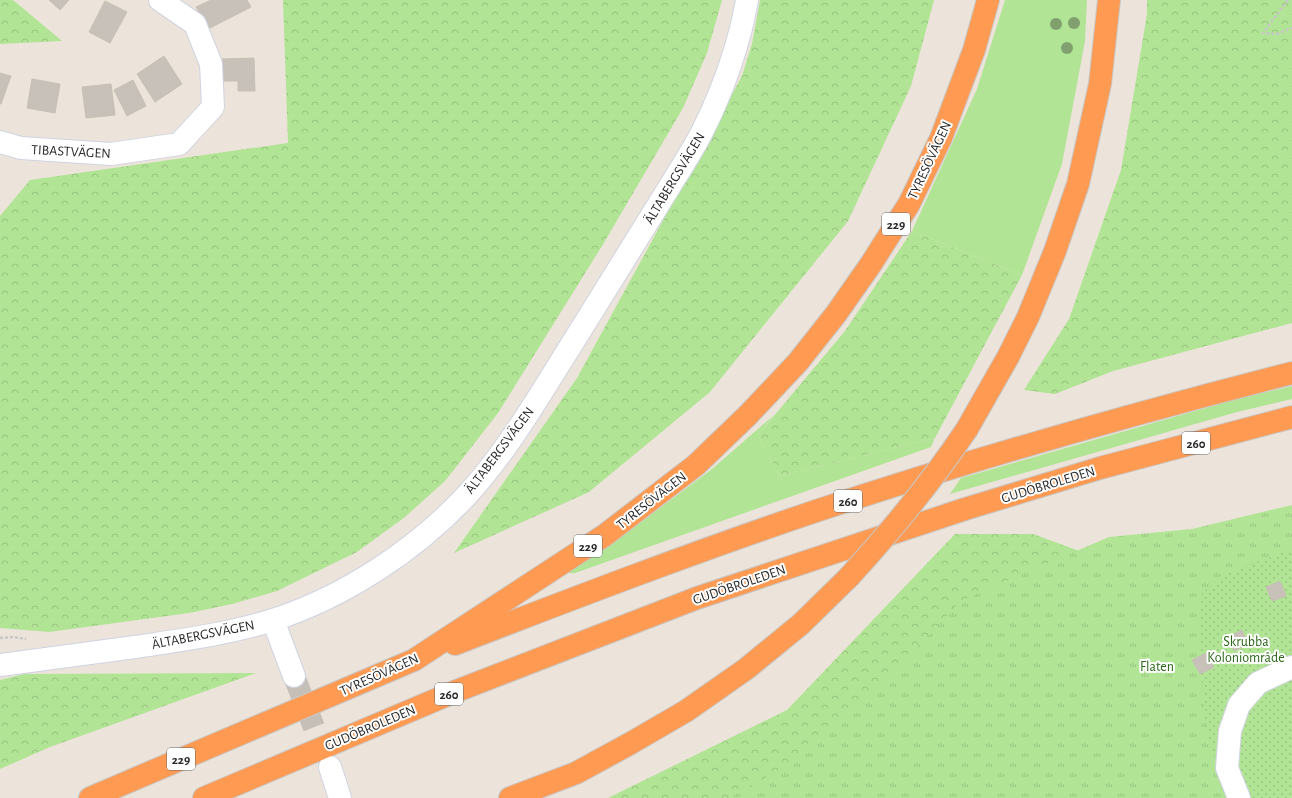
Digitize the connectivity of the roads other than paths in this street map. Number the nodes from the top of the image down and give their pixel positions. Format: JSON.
{"nodes":[{"id":1,"x":160,"y":0,"type":"edge"},
{"id":2,"x":747,"y":0,"type":"edge"},
{"id":3,"x":988,"y":0,"type":"edge"},
{"id":4,"x":1109,"y":0,"type":"edge"},
{"id":5,"x":0,"y":142,"type":"edge"},
{"id":6,"x":1292,"y":373,"type":"edge"},
{"id":7,"x":1292,"y":417,"type":"edge"},
{"id":8,"x":273,"y":620,"type":"junction"},
{"id":9,"x":414,"y":660,"type":"junction"},
{"id":10,"x":0,"y":664,"type":"edge"},
{"id":11,"x":1292,"y":667,"type":"edge"},
{"id":12,"x":294,"y":676,"type":"tunnel mouth"},
{"id":13,"x":330,"y":767,"type":"tunnel mouth"},
{"id":14,"x":90,"y":798,"type":"edge"},
{"id":15,"x":204,"y":798,"type":"edge"},
{"id":16,"x":340,"y":798,"type":"edge"},
{"id":17,"x":510,"y":798,"type":"edge"},
{"id":18,"x":1239,"y":798,"type":"edge"}],
"edges":[{"from":1,"to":5,"type":"street","name":"TIBASTVÄGEN"},
{"from":2,"to":8,"type":"street","name":"ÄLTABERGSVÄGEN"},
{"from":3,"to":9,"type":"highway","name":"TYRESÖVÄGEN","number":"229"},
{"from":4,"to":17,"type":"highway","bridge":true},
{"from":6,"to":9,"type":"highway","number":"260"},
{"from":7,"to":15,"type":"highway","name":"GUDÖBROLEDEN","number":"260"},
{"from":8,"to":10,"type":"street","name":"ÄLTABERGSVÄGEN"},
{"from":8,"to":12,"type":"street"},
{"from":9,"to":14,"type":"highway","name":"TYRESÖVÄGEN","number":"229"},
{"from":11,"to":18,"type":"street"},
{"from":13,"to":16,"type":"street"}]}
